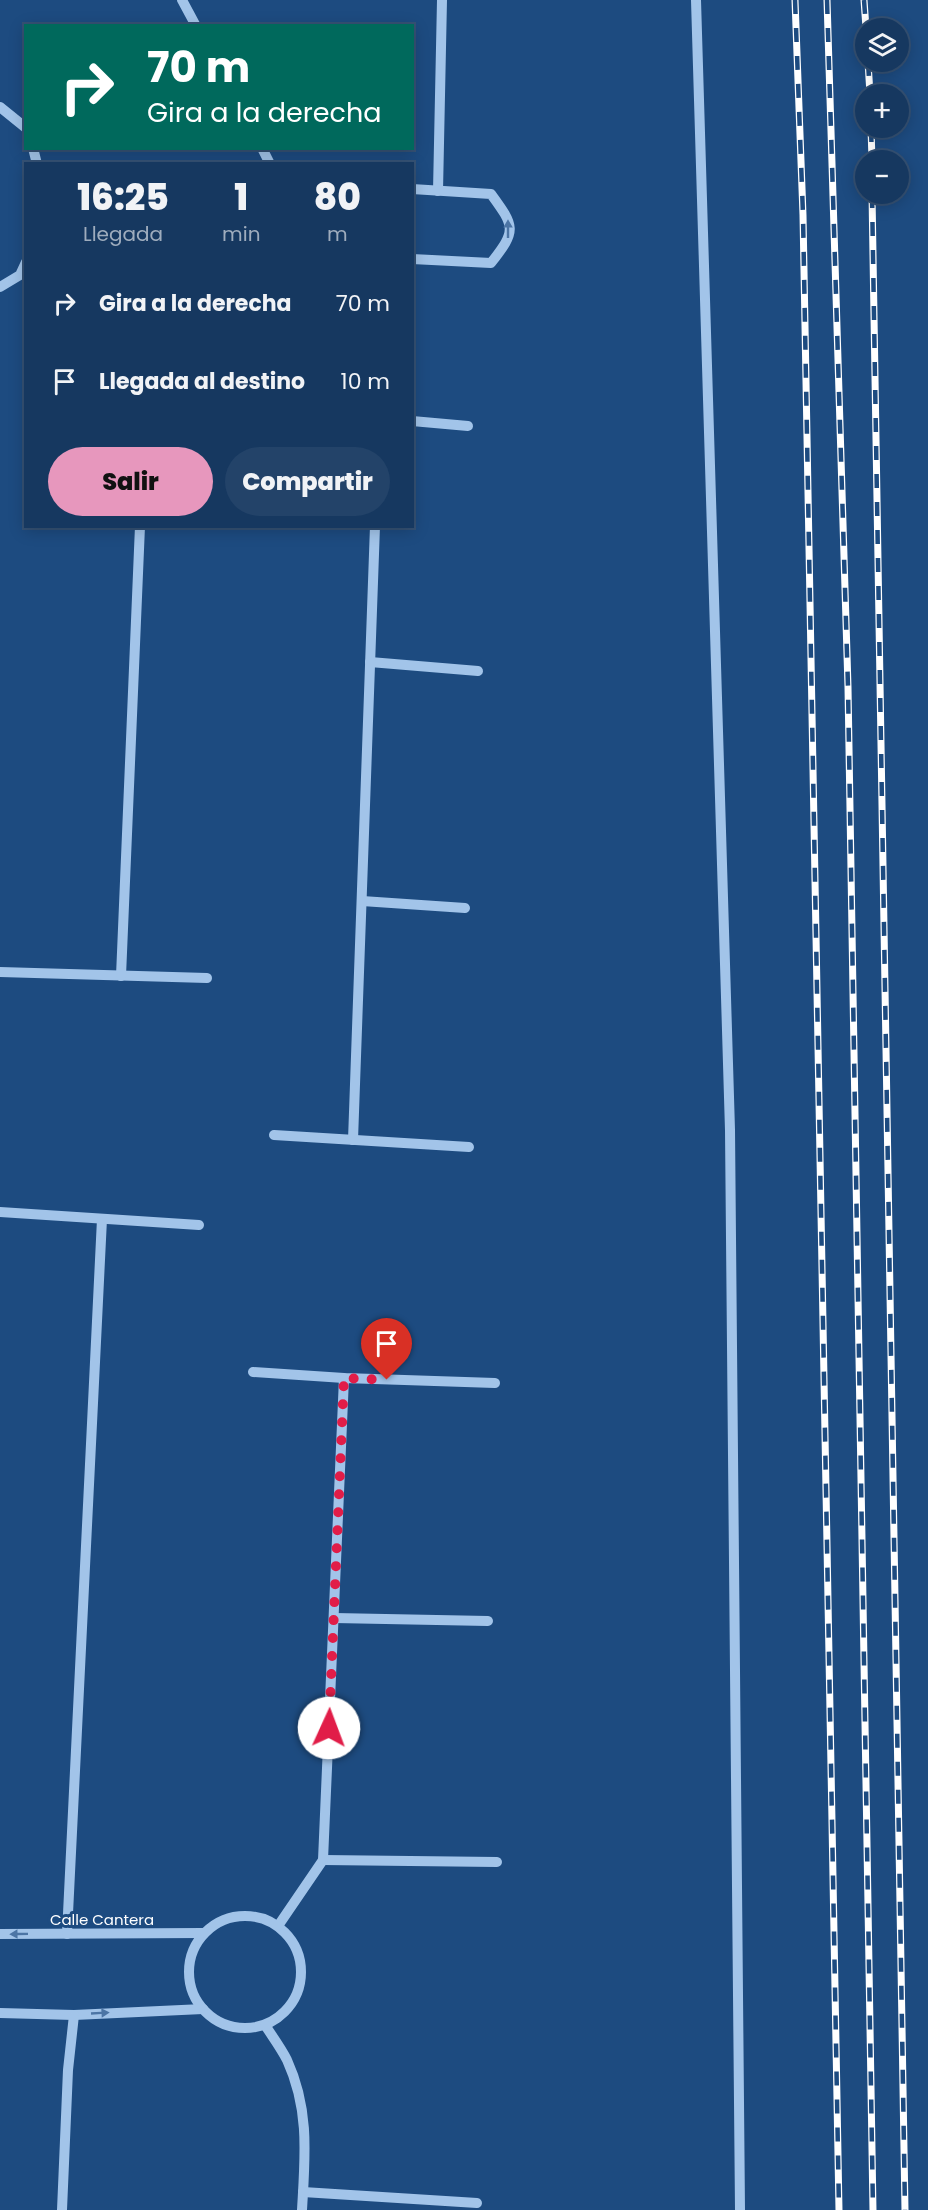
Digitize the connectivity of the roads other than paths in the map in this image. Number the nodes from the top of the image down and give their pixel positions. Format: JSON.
{"nodes":[{"id":1,"x":182,"y":0,"type":"edge"},
{"id":2,"x":442,"y":0,"type":"edge"},
{"id":3,"x":696,"y":0,"type":"edge"},
{"id":4,"x":195,"y":24,"type":"edge"},
{"id":5,"x":0,"y":106,"type":"edge"},
{"id":6,"x":24,"y":126,"type":"edge"},
{"id":7,"x":414,"y":189,"type":"edge"},
{"id":8,"x":438,"y":191,"type":"junction"},
{"id":9,"x":414,"y":259,"type":"edge"},
{"id":10,"x":24,"y":266,"type":"edge"},
{"id":11,"x":0,"y":287,"type":"edge"},
{"id":12,"x":414,"y":421,"type":"edge"},
{"id":13,"x":468,"y":426,"type":"dead end"},
{"id":14,"x":140,"y":528,"type":"edge"},
{"id":15,"x":375,"y":528,"type":"edge"},
{"id":16,"x":370,"y":662,"type":"junction"},
{"id":17,"x":478,"y":671,"type":"dead end"},
{"id":18,"x":362,"y":901,"type":"junction"},
{"id":19,"x":465,"y":909,"type":"dead end"},
{"id":20,"x":0,"y":972,"type":"edge"},
{"id":21,"x":121,"y":976,"type":"junction"},
{"id":22,"x":207,"y":978,"type":"dead end"},
{"id":23,"x":274,"y":1135,"type":"dead end"},
{"id":24,"x":352,"y":1140,"type":"junction"},
{"id":25,"x":469,"y":1147,"type":"dead end"},
{"id":26,"x":0,"y":1212,"type":"edge"},
{"id":27,"x":102,"y":1219,"type":"junction"},
{"id":28,"x":199,"y":1225,"type":"dead end"},
{"id":29,"x":254,"y":1372,"type":"dead end"},
{"id":30,"x":344,"y":1378,"type":"junction"},
{"id":31,"x":495,"y":1383,"type":"dead end"},
{"id":32,"x":334,"y":1618,"type":"junction"},
{"id":33,"x":488,"y":1621,"type":"dead end"},
{"id":34,"x":323,"y":1860,"type":"junction"},
{"id":35,"x":497,"y":1862,"type":"dead end"},
{"id":36,"x":278,"y":1926,"type":"junction"},
{"id":37,"x":203,"y":1933,"type":"junction"},
{"id":38,"x":0,"y":1934,"type":"edge"},
{"id":39,"x":67,"y":1934,"type":"junction"},
{"id":40,"x":203,"y":2009,"type":"junction"},
{"id":41,"x":0,"y":2013,"type":"edge"},
{"id":42,"x":74,"y":2015,"type":"junction"},
{"id":43,"x":265,"y":2025,"type":"junction"},
{"id":44,"x":303,"y":2192,"type":"junction"},
{"id":45,"x":477,"y":2203,"type":"dead end"},
{"id":46,"x":62,"y":2210,"type":"edge"},
{"id":47,"x":302,"y":2210,"type":"edge"},
{"id":48,"x":740,"y":2210,"type":"edge"}],
"edges":[{"from":1,"to":4,"type":"street"},
{"from":2,"to":8,"type":"street"},
{"from":3,"to":48,"type":"street"},
{"from":5,"to":6,"type":"street"},
{"from":7,"to":8,"type":"street"},
{"from":9,"to":8,"type":"street","one_way":true},
{"from":10,"to":11,"type":"street"},
{"from":12,"to":13,"type":"street"},
{"from":14,"to":21,"type":"street"},
{"from":15,"to":16,"type":"street"},
{"from":16,"to":17,"type":"street"},
{"from":16,"to":18,"type":"street"},
{"from":18,"to":19,"type":"street"},
{"from":18,"to":24,"type":"street"},
{"from":20,"to":21,"type":"street"},
{"from":21,"to":22,"type":"street"},
{"from":23,"to":24,"type":"street"},
{"from":24,"to":25,"type":"street"},
{"from":26,"to":27,"type":"street"},
{"from":27,"to":28,"type":"street"},
{"from":27,"to":39,"type":"street"},
{"from":29,"to":30,"type":"street"},
{"from":30,"to":31,"type":"street"},
{"from":30,"to":32,"type":"street"},
{"from":32,"to":33,"type":"street"},
{"from":32,"to":34,"type":"street"},
{"from":34,"to":35,"type":"street"},
{"from":34,"to":36,"type":"street"},
{"from":36,"to":37,"type":"street"},
{"from":36,"to":43,"type":"street"},
{"from":37,"to":39,"type":"street","name":"Calle Cantera"},
{"from":37,"to":40,"type":"street"},
{"from":39,"to":38,"type":"street","name":"Calle Cantera","one_way":true},
{"from":42,"to":40,"type":"street","one_way":true},
{"from":40,"to":43,"type":"street"},
{"from":41,"to":42,"type":"street"},
{"from":42,"to":46,"type":"street"},
{"from":43,"to":44,"type":"street"},
{"from":44,"to":45,"type":"street"},
{"from":44,"to":47,"type":"street"}]}
